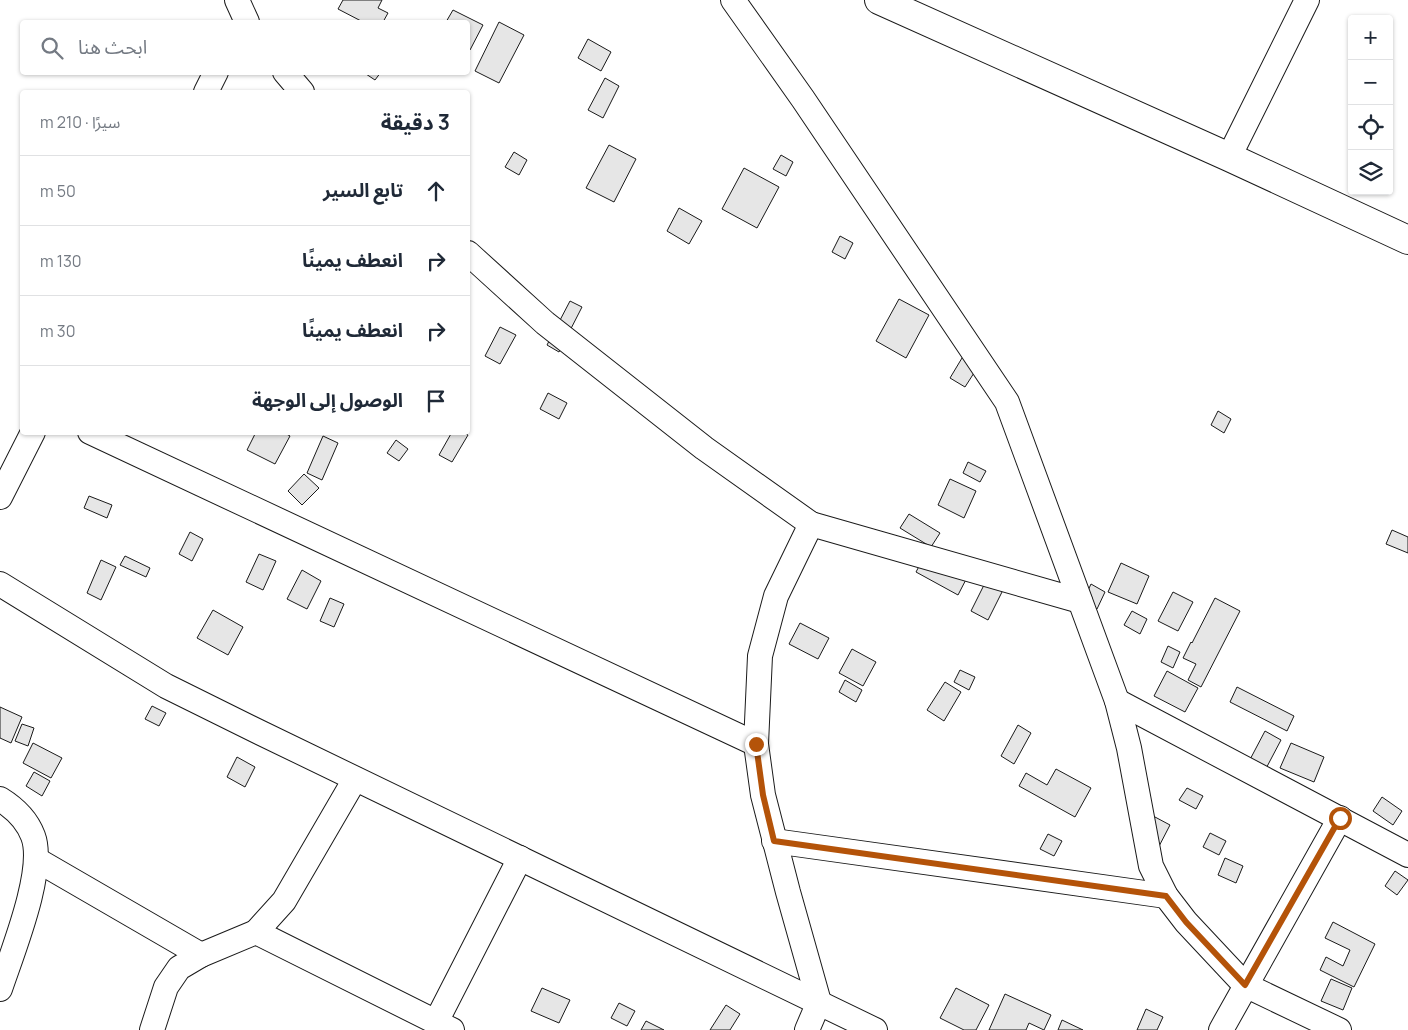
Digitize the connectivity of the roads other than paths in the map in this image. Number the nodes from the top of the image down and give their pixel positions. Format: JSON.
{"nodes":[{"id":1,"x":734,"y":0,"type":"edge"},
{"id":2,"x":879,"y":0,"type":"edge"},
{"id":3,"x":1307,"y":0,"type":"edge"},
{"id":4,"x":214,"y":75,"type":"edge"},
{"id":5,"x":288,"y":75,"type":"edge"},
{"id":6,"x":207,"y":90,"type":"edge"},
{"id":7,"x":300,"y":90,"type":"edge"},
{"id":8,"x":1229,"y":157,"type":"junction"},
{"id":9,"x":1408,"y":240,"type":"edge"},
{"id":10,"x":470,"y":255,"type":"edge"},
{"id":11,"x":31,"y":435,"type":"edge"},
{"id":12,"x":96,"y":435,"type":"edge"},
{"id":13,"x":0,"y":497,"type":"edge"},
{"id":14,"x":811,"y":524,"type":"junction"},
{"id":15,"x":0,"y":584,"type":"edge"},
{"id":16,"x":1080,"y":601,"type":"junction"},
{"id":17,"x":1117,"y":701,"type":"junction"},
{"id":18,"x":756,"y":744,"type":"junction"},
{"id":19,"x":356,"y":779,"type":"junction"},
{"id":20,"x":0,"y":799,"type":"edge"},
{"id":21,"x":1340,"y":818,"type":"junction"},
{"id":22,"x":774,"y":841,"type":"junction"},
{"id":23,"x":1408,"y":855,"type":"edge"},
{"id":24,"x":520,"y":858,"type":"junction"},
{"id":25,"x":37,"y":860,"type":"junction"},
{"id":26,"x":1166,"y":896,"type":"junction"},
{"id":27,"x":256,"y":932,"type":"junction"},
{"id":28,"x":201,"y":955,"type":"junction"},
{"id":29,"x":1245,"y":985,"type":"junction"},
{"id":30,"x":0,"y":989,"type":"edge"},
{"id":31,"x":819,"y":1002,"type":"junction"},
{"id":32,"x":444,"y":1026,"type":"edge"},
{"id":33,"x":152,"y":1030,"type":"edge"},
{"id":34,"x":807,"y":1030,"type":"edge"},
{"id":35,"x":875,"y":1030,"type":"edge"},
{"id":36,"x":1221,"y":1030,"type":"edge"},
{"id":37,"x":1340,"y":1030,"type":"edge"}],
"edges":[{"from":1,"to":16,"type":"street"},
{"from":2,"to":8,"type":"street"},
{"from":3,"to":8,"type":"street"},
{"from":4,"to":6,"type":"street"},
{"from":5,"to":7,"type":"street"},
{"from":8,"to":9,"type":"street"},
{"from":10,"to":14,"type":"street"},
{"from":11,"to":13,"type":"street"},
{"from":12,"to":18,"type":"street"},
{"from":14,"to":16,"type":"street"},
{"from":14,"to":18,"type":"street"},
{"from":15,"to":19,"type":"street"},
{"from":16,"to":17,"type":"street"},
{"from":17,"to":21,"type":"street"},
{"from":17,"to":26,"type":"street"},
{"from":18,"to":22,"type":"street"},
{"from":19,"to":24,"type":"street"},
{"from":19,"to":27,"type":"street"},
{"from":20,"to":25,"type":"street"},
{"from":21,"to":23,"type":"street"},
{"from":21,"to":29,"type":"street"},
{"from":22,"to":26,"type":"street"},
{"from":22,"to":31,"type":"street"},
{"from":24,"to":31,"type":"street"},
{"from":24,"to":32,"type":"street"},
{"from":25,"to":28,"type":"street"},
{"from":25,"to":30,"type":"street"},
{"from":26,"to":29,"type":"street"},
{"from":27,"to":28,"type":"street"},
{"from":27,"to":32,"type":"street"},
{"from":28,"to":33,"type":"street"},
{"from":29,"to":36,"type":"street"},
{"from":29,"to":37,"type":"street"},
{"from":31,"to":34,"type":"street"},
{"from":31,"to":35,"type":"street"}]}
